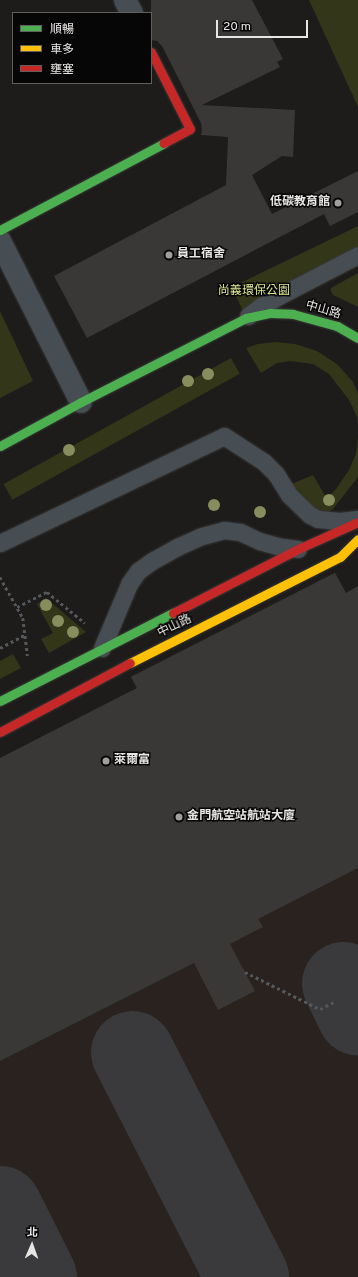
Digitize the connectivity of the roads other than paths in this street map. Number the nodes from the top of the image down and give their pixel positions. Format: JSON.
{"nodes":[{"id":1,"x":125,"y":0,"type":"edge"},
{"id":2,"x":131,"y":12,"type":"edge"},
{"id":3,"x":152,"y":54,"type":"edge"},
{"id":4,"x":0,"y":230,"type":"edge"},
{"id":5,"x":0,"y":241,"type":"edge"},
{"id":6,"x":358,"y":255,"type":"edge"},
{"id":7,"x":246,"y":318,"type":"junction"},
{"id":8,"x":358,"y":338,"type":"edge"},
{"id":9,"x":81,"y":402,"type":"junction"},
{"id":10,"x":0,"y":446,"type":"edge"},
{"id":11,"x":358,"y":518,"type":"edge"},
{"id":12,"x":358,"y":522,"type":"edge"},
{"id":13,"x":358,"y":539,"type":"edge"},
{"id":14,"x":0,"y":543,"type":"edge"},
{"id":15,"x":358,"y":548,"type":"edge"},
{"id":16,"x":298,"y":549,"type":"junction"},
{"id":17,"x":340,"y":557,"type":"junction"},
{"id":18,"x":102,"y":648,"type":"junction"},
{"id":19,"x":0,"y":701,"type":"edge"},
{"id":20,"x":0,"y":732,"type":"edge"}],
"edges":[{"from":1,"to":2,"type":"street"},
{"from":3,"to":4,"type":"street"},
{"from":5,"to":9,"type":"street"},
{"from":6,"to":7,"type":"lane"},
{"from":7,"to":8,"type":"street","name":"中山路"},
{"from":7,"to":9,"type":"street","name":"中山路"},
{"from":9,"to":10,"type":"street","name":"中山路"},
{"from":11,"to":14,"type":"lane"},
{"from":12,"to":16,"type":"street","name":"中山路"},
{"from":13,"to":17,"type":"street","name":"中山路"},
{"from":15,"to":17,"type":"lane"},
{"from":16,"to":18,"type":"street","name":"中山路"},
{"from":16,"to":18,"type":"lane"},
{"from":17,"to":20,"type":"street","name":"中山路"},
{"from":18,"to":19,"type":"street","name":"中山路"}]}
